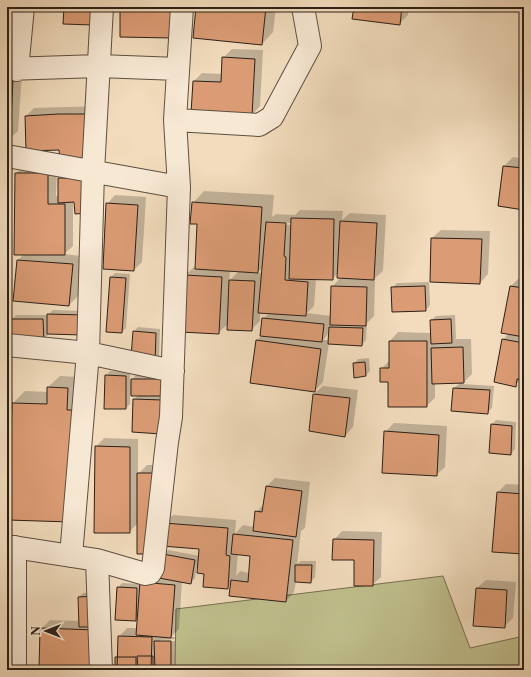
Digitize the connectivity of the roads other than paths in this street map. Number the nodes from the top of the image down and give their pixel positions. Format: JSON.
{"nodes":[{"id":1,"x":23,"y":7,"type":"edge"},
{"id":2,"x":102,"y":7,"type":"edge"},
{"id":3,"x":182,"y":7,"type":"edge"},
{"id":4,"x":304,"y":7,"type":"edge"},
{"id":5,"x":99,"y":66,"type":"junction"},
{"id":6,"x":178,"y":68,"type":"junction"},
{"id":7,"x":12,"y":69,"type":"edge"},
{"id":8,"x":175,"y":120,"type":"junction"},
{"id":9,"x":7,"y":156,"type":"edge"},
{"id":10,"x":93,"y":172,"type":"junction"},
{"id":11,"x":179,"y":187,"type":"junction"},
{"id":12,"x":7,"y":345,"type":"edge"},
{"id":13,"x":88,"y":353,"type":"junction"},
{"id":14,"x":173,"y":371,"type":"junction"},
{"id":15,"x":11,"y":546,"type":"edge"},
{"id":16,"x":71,"y":556,"type":"junction"},
{"id":17,"x":97,"y":560,"type":"junction"},
{"id":18,"x":15,"y":670,"type":"edge"},
{"id":19,"x":101,"y":670,"type":"edge"}],
"edges":[{"from":1,"to":7,"type":"street"},
{"from":2,"to":5,"type":"street"},
{"from":3,"to":6,"type":"street"},
{"from":4,"to":8,"type":"street"},
{"from":5,"to":6,"type":"street"},
{"from":5,"to":7,"type":"street"},
{"from":5,"to":10,"type":"street"},
{"from":6,"to":8,"type":"street"},
{"from":8,"to":11,"type":"street"},
{"from":9,"to":10,"type":"street"},
{"from":10,"to":11,"type":"street"},
{"from":10,"to":13,"type":"street"},
{"from":11,"to":14,"type":"street"},
{"from":12,"to":13,"type":"street"},
{"from":13,"to":14,"type":"street"},
{"from":13,"to":16,"type":"street"},
{"from":14,"to":17,"type":"street"},
{"from":15,"to":16,"type":"street"},
{"from":15,"to":18,"type":"street"},
{"from":16,"to":17,"type":"street"},
{"from":17,"to":19,"type":"street"}]}
